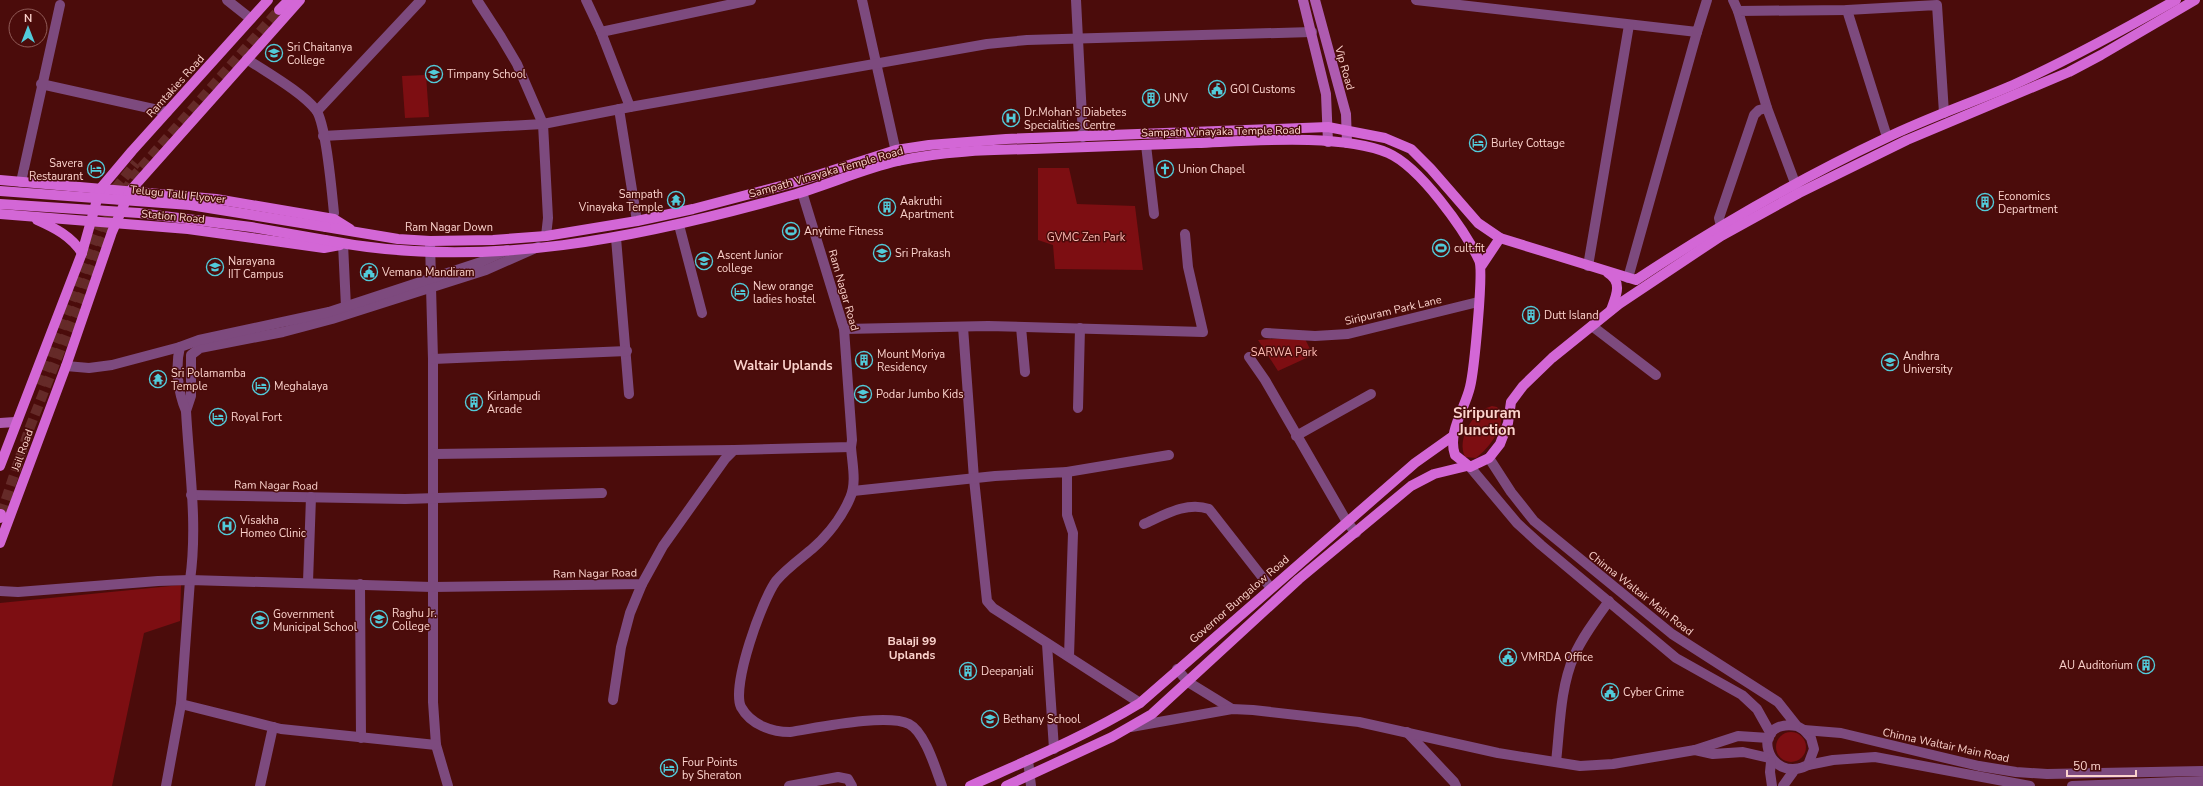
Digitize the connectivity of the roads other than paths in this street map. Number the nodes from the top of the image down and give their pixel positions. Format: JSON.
{"nodes":[{"id":1,"x":227,"y":0,"type":"edge"},
{"id":2,"x":422,"y":0,"type":"edge"},
{"id":3,"x":477,"y":0,"type":"edge"},
{"id":4,"x":586,"y":0,"type":"edge"},
{"id":5,"x":751,"y":0,"type":"edge"},
{"id":6,"x":862,"y":0,"type":"edge"},
{"id":7,"x":1076,"y":0,"type":"edge"},
{"id":8,"x":1302,"y":0,"type":"edge"},
{"id":9,"x":1315,"y":0,"type":"edge"},
{"id":10,"x":1416,"y":0,"type":"edge"},
{"id":11,"x":1707,"y":0,"type":"edge"},
{"id":12,"x":1733,"y":0,"type":"edge"},
{"id":13,"x":2176,"y":0,"type":"edge"},
{"id":14,"x":2195,"y":0,"type":"edge"},
{"id":15,"x":295,"y":1,"type":"edge"},
{"id":16,"x":1936,"y":2,"type":"edge"},
{"id":17,"x":60,"y":5,"type":"dead end"},
{"id":18,"x":275,"y":5,"type":"edge"},
{"id":19,"x":1846,"y":10,"type":"junction"},
{"id":20,"x":1738,"y":12,"type":"junction"},
{"id":21,"x":251,"y":19,"type":"junction"},
{"id":22,"x":1629,"y":25,"type":"junction"},
{"id":23,"x":601,"y":32,"type":"junction"},
{"id":24,"x":1312,"y":32,"type":"junction"},
{"id":25,"x":1697,"y":32,"type":"junction"},
{"id":26,"x":1078,"y":39,"type":"junction"},
{"id":27,"x":247,"y":59,"type":"junction"},
{"id":28,"x":875,"y":63,"type":"junction"},
{"id":29,"x":41,"y":84,"type":"junction"},
{"id":30,"x":630,"y":107,"type":"junction"},
{"id":31,"x":1767,"y":108,"type":"junction"},
{"id":32,"x":619,"y":109,"type":"junction"},
{"id":33,"x":317,"y":111,"type":"junction"},
{"id":34,"x":167,"y":112,"type":"junction"},
{"id":35,"x":1944,"y":113,"type":"junction"},
{"id":36,"x":543,"y":124,"type":"junction"},
{"id":37,"x":1328,"y":127,"type":"junction"},
{"id":38,"x":1347,"y":130,"type":"junction"},
{"id":39,"x":323,"y":136,"type":"junction"},
{"id":40,"x":1083,"y":136,"type":"junction"},
{"id":41,"x":1887,"y":137,"type":"junction"},
{"id":42,"x":1328,"y":142,"type":"junction"},
{"id":43,"x":1348,"y":143,"type":"junction"},
{"id":44,"x":1146,"y":145,"type":"junction"},
{"id":45,"x":896,"y":150,"type":"junction"},
{"id":46,"x":898,"y":161,"type":"junction"},
{"id":47,"x":0,"y":180,"type":"edge"},
{"id":48,"x":21,"y":182,"type":"junction"},
{"id":49,"x":100,"y":189,"type":"junction"},
{"id":50,"x":1797,"y":189,"type":"junction"},
{"id":51,"x":0,"y":191,"type":"edge"},
{"id":52,"x":130,"y":191,"type":"junction"},
{"id":53,"x":802,"y":192,"type":"junction"},
{"id":54,"x":0,"y":204,"type":"edge"},
{"id":55,"x":334,"y":213,"type":"dead end"},
{"id":56,"x":0,"y":214,"type":"edge"},
{"id":57,"x":1154,"y":214,"type":"dead end"},
{"id":58,"x":28,"y":216,"type":"junction"},
{"id":59,"x":637,"y":221,"type":"junction"},
{"id":60,"x":92,"y":222,"type":"junction"},
{"id":61,"x":116,"y":223,"type":"junction"},
{"id":62,"x":679,"y":225,"type":"junction"},
{"id":63,"x":1721,"y":226,"type":"junction"},
{"id":64,"x":353,"y":232,"type":"junction"},
{"id":65,"x":1185,"y":234,"type":"dead end"},
{"id":66,"x":546,"y":236,"type":"junction"},
{"id":67,"x":616,"y":238,"type":"junction"},
{"id":68,"x":1500,"y":238,"type":"junction"},
{"id":69,"x":430,"y":241,"type":"junction"},
{"id":70,"x":343,"y":244,"type":"junction"},
{"id":71,"x":539,"y":247,"type":"junction"},
{"id":72,"x":509,"y":250,"type":"junction"},
{"id":73,"x":430,"y":251,"type":"junction"},
{"id":74,"x":82,"y":253,"type":"junction"},
{"id":75,"x":1482,"y":265,"type":"junction"},
{"id":76,"x":1588,"y":266,"type":"junction"},
{"id":77,"x":1602,"y":270,"type":"junction"},
{"id":78,"x":1628,"y":278,"type":"junction"},
{"id":79,"x":431,"y":283,"type":"junction"},
{"id":80,"x":1478,"y":302,"type":"junction"},
{"id":81,"x":346,"y":307,"type":"junction"},
{"id":82,"x":1611,"y":310,"type":"junction"},
{"id":83,"x":702,"y":313,"type":"dead end"},
{"id":84,"x":1592,"y":326,"type":"junction"},
{"id":85,"x":963,"y":327,"type":"junction"},
{"id":86,"x":1021,"y":327,"type":"junction"},
{"id":87,"x":1080,"y":328,"type":"junction"},
{"id":88,"x":844,"y":329,"type":"junction"},
{"id":89,"x":271,"y":330,"type":"junction"},
{"id":90,"x":1266,"y":333,"type":"dead end"},
{"id":91,"x":180,"y":347,"type":"junction"},
{"id":92,"x":627,"y":351,"type":"junction"},
{"id":93,"x":1249,"y":357,"type":"dead end"},
{"id":94,"x":433,"y":359,"type":"junction"},
{"id":95,"x":66,"y":366,"type":"junction"},
{"id":96,"x":1024,"y":372,"type":"dead end"},
{"id":97,"x":1656,"y":375,"type":"dead end"},
{"id":98,"x":629,"y":394,"type":"dead end"},
{"id":99,"x":1371,"y":394,"type":"dead end"},
{"id":100,"x":1078,"y":408,"type":"dead end"},
{"id":101,"x":186,"y":411,"type":"junction"},
{"id":102,"x":15,"y":422,"type":"junction"},
{"id":103,"x":0,"y":423,"type":"edge"},
{"id":104,"x":1296,"y":436,"type":"junction"},
{"id":105,"x":1453,"y":436,"type":"junction"},
{"id":106,"x":851,"y":447,"type":"junction"},
{"id":107,"x":3,"y":448,"type":"edge"},
{"id":108,"x":734,"y":450,"type":"junction"},
{"id":109,"x":433,"y":454,"type":"junction"},
{"id":110,"x":1169,"y":455,"type":"dead end"},
{"id":111,"x":1489,"y":458,"type":"junction"},
{"id":112,"x":0,"y":466,"type":"edge"},
{"id":113,"x":1468,"y":466,"type":"junction"},
{"id":114,"x":1067,"y":472,"type":"junction"},
{"id":115,"x":974,"y":479,"type":"junction"},
{"id":116,"x":853,"y":491,"type":"junction"},
{"id":117,"x":602,"y":493,"type":"dead end"},
{"id":118,"x":191,"y":495,"type":"junction"},
{"id":119,"x":311,"y":497,"type":"junction"},
{"id":120,"x":433,"y":499,"type":"junction"},
{"id":121,"x":1347,"y":522,"type":"junction"},
{"id":122,"x":1144,"y":524,"type":"dead end"},
{"id":123,"x":1356,"y":532,"type":"junction"},
{"id":124,"x":0,"y":543,"type":"edge"},
{"id":125,"x":190,"y":580,"type":"junction"},
{"id":126,"x":308,"y":582,"type":"junction"},
{"id":127,"x":360,"y":584,"type":"junction"},
{"id":128,"x":642,"y":584,"type":"junction"},
{"id":129,"x":432,"y":586,"type":"junction"},
{"id":130,"x":1270,"y":587,"type":"junction"},
{"id":131,"x":0,"y":591,"type":"edge"},
{"id":132,"x":1609,"y":601,"type":"junction"},
{"id":133,"x":1047,"y":644,"type":"junction"},
{"id":134,"x":1069,"y":656,"type":"junction"},
{"id":135,"x":1177,"y":669,"type":"junction"},
{"id":136,"x":1188,"y":682,"type":"junction"},
{"id":137,"x":613,"y":700,"type":"dead end"},
{"id":138,"x":1140,"y":703,"type":"junction"},
{"id":139,"x":181,"y":704,"type":"junction"},
{"id":140,"x":1232,"y":709,"type":"junction"},
{"id":141,"x":273,"y":727,"type":"junction"},
{"id":142,"x":1129,"y":728,"type":"junction"},
{"id":143,"x":1801,"y":728,"type":"junction"},
{"id":144,"x":1407,"y":732,"type":"junction"},
{"id":145,"x":1770,"y":736,"type":"junction"},
{"id":146,"x":361,"y":738,"type":"junction"},
{"id":147,"x":436,"y":745,"type":"junction"},
{"id":148,"x":1054,"y":749,"type":"junction"},
{"id":149,"x":1695,"y":750,"type":"junction"},
{"id":150,"x":1028,"y":760,"type":"junction"},
{"id":151,"x":1770,"y":760,"type":"junction"},
{"id":152,"x":1556,"y":762,"type":"junction"},
{"id":153,"x":1808,"y":765,"type":"junction"},
{"id":154,"x":2203,"y":771,"type":"edge"},
{"id":155,"x":1793,"y":772,"type":"junction"},
{"id":156,"x":1031,"y":781,"type":"edge"},
{"id":157,"x":2203,"y":781,"type":"edge"},
{"id":158,"x":166,"y":786,"type":"edge"},
{"id":159,"x":260,"y":786,"type":"edge"},
{"id":160,"x":448,"y":786,"type":"edge"},
{"id":161,"x":789,"y":786,"type":"edge"},
{"id":162,"x":852,"y":786,"type":"edge"},
{"id":163,"x":942,"y":786,"type":"edge"},
{"id":164,"x":970,"y":786,"type":"edge"},
{"id":165,"x":1006,"y":786,"type":"edge"},
{"id":166,"x":1456,"y":786,"type":"edge"},
{"id":167,"x":1772,"y":786,"type":"edge"},
{"id":168,"x":1783,"y":786,"type":"edge"},
{"id":169,"x":2030,"y":786,"type":"edge"},
{"id":170,"x":2072,"y":786,"type":"edge"}],
"edges":[{"from":1,"to":21,"type":"street"},
{"from":2,"to":33,"type":"street"},
{"from":3,"to":36,"type":"street"},
{"from":4,"to":23,"type":"street"},
{"from":5,"to":23,"type":"street"},
{"from":6,"to":28,"type":"street"},
{"from":7,"to":26,"type":"street"},
{"from":8,"to":24,"type":"main road","name":"Vip Road"},
{"from":9,"to":38,"type":"main road","name":"Vip Road"},
{"from":10,"to":22,"type":"street"},
{"from":11,"to":25,"type":"street"},
{"from":12,"to":20,"type":"street"},
{"from":13,"to":35,"type":"main road"},
{"from":14,"to":50,"type":"main road"},
{"from":15,"to":18,"type":"main road","name":"Ramtakies Road"},
{"from":15,"to":27,"type":"main road","name":"Jail Road"},
{"from":16,"to":19,"type":"street"},
{"from":16,"to":35,"type":"street"},
{"from":17,"to":29,"type":"street"},
{"from":18,"to":21,"type":"main road","name":"Ramtakies Road"},
{"from":19,"to":20,"type":"street"},
{"from":19,"to":41,"type":"street"},
{"from":20,"to":31,"type":"street"},
{"from":21,"to":34,"type":"main road","name":"Ramtakies Road"},
{"from":22,"to":25,"type":"street"},
{"from":22,"to":76,"type":"street"},
{"from":23,"to":30,"type":"street"},
{"from":24,"to":26,"type":"street"},
{"from":24,"to":37,"type":"main road","name":"Vip Road"},
{"from":25,"to":78,"type":"street"},
{"from":26,"to":28,"type":"street"},
{"from":26,"to":40,"type":"street"},
{"from":27,"to":33,"type":"street"},
{"from":27,"to":52,"type":"main road","name":"Jail Road"},
{"from":28,"to":30,"type":"street"},
{"from":28,"to":45,"type":"street"},
{"from":29,"to":34,"type":"street"},
{"from":29,"to":48,"type":"street"},
{"from":30,"to":32,"type":"street"},
{"from":31,"to":50,"type":"street"},
{"from":31,"to":63,"type":"street"},
{"from":32,"to":36,"type":"street"},
{"from":32,"to":59,"type":"street"},
{"from":33,"to":39,"type":"street"},
{"from":34,"to":49,"type":"main road","name":"Ramtakies Road"},
{"from":35,"to":41,"type":"main road"},
{"from":36,"to":39,"type":"street"},
{"from":36,"to":66,"type":"street"},
{"from":37,"to":38,"type":"main road","name":"Sampath Vinayaka Temple Road"},
{"from":37,"to":40,"type":"main road","name":"Sampath Vinayaka Temple Road"},
{"from":37,"to":42,"type":"main road","name":"Vip Road"},
{"from":38,"to":43,"type":"main road","name":"Vip Road"},
{"from":38,"to":68,"type":"main road","name":"Sampath Vinayaka Temple Road"},
{"from":39,"to":55,"type":"street"},
{"from":40,"to":45,"type":"main road","name":"Sampath Vinayaka Temple Road"},
{"from":41,"to":50,"type":"main road"},
{"from":42,"to":43,"type":"main road","name":"Sampath Vinayaka Temple Road"},
{"from":42,"to":44,"type":"main road","name":"Sampath Vinayaka Temple Road"},
{"from":43,"to":75,"type":"main road","name":"Sampath Vinayaka Temple Road"},
{"from":44,"to":46,"type":"main road","name":"Sampath Vinayaka Temple Road"},
{"from":44,"to":57,"type":"street"},
{"from":45,"to":46,"type":"street"},
{"from":45,"to":59,"type":"main road","name":"Sampath Vinayaka Temple Road"},
{"from":46,"to":53,"type":"main road","name":"Sampath Vinayaka Temple Road"},
{"from":47,"to":48,"type":"main road"},
{"from":48,"to":49,"type":"main road"},
{"from":49,"to":52,"type":"main road"},
{"from":49,"to":60,"type":"main road","name":"Jail Road"},
{"from":50,"to":63,"type":"main road"},
{"from":50,"to":82,"type":"main road"},
{"from":51,"to":64,"type":"main road","name":"Telugu Talli Flyover","bridge":true},
{"from":52,"to":61,"type":"main road","name":"Jail Road"},
{"from":52,"to":64,"type":"main road"},
{"from":53,"to":62,"type":"main road","name":"Sampath Vinayaka Temple Road"},
{"from":53,"to":88,"type":"street","name":"Ram Nagar Road"},
{"from":54,"to":70,"type":"main road","bridge":true},
{"from":56,"to":58,"type":"main road","name":"Station Road"},
{"from":58,"to":60,"type":"main road","name":"Station Road"},
{"from":58,"to":74,"type":"main road"},
{"from":59,"to":66,"type":"main road","name":"Sampath Vinayaka Temple Road"},
{"from":60,"to":61,"type":"main road","name":"Station Road"},
{"from":60,"to":74,"type":"main road","name":"Jail Road"},
{"from":61,"to":70,"type":"main road","name":"Station Road"},
{"from":61,"to":95,"type":"main road","name":"Jail Road"},
{"from":62,"to":67,"type":"main road","name":"Sampath Vinayaka Temple Road"},
{"from":62,"to":83,"type":"street"},
{"from":63,"to":78,"type":"main road"},
{"from":64,"to":69,"type":"main road","name":"Ram Nagar Down"},
{"from":65,"to":87,"type":"street"},
{"from":66,"to":69,"type":"main road","name":"Ram Nagar Down"},
{"from":67,"to":71,"type":"main road","name":"Sampath Vinayaka Temple Road"},
{"from":67,"to":92,"type":"street"},
{"from":68,"to":75,"type":"main road"},
{"from":68,"to":76,"type":"main road","name":"Sampath Vinayaka Temple Road"},
{"from":69,"to":73,"type":"street"},
{"from":70,"to":73,"type":"main road","name":"Sampath Vinayaka Temple Road"},
{"from":70,"to":81,"type":"street"},
{"from":71,"to":72,"type":"main road","name":"Sampath Vinayaka Temple Road"},
{"from":71,"to":79,"type":"street"},
{"from":72,"to":73,"type":"main road","name":"Sampath Vinayaka Temple Road"},
{"from":72,"to":79,"type":"street"},
{"from":73,"to":79,"type":"street"},
{"from":74,"to":102,"type":"main road","name":"Jail Road"},
{"from":75,"to":80,"type":"main road"},
{"from":76,"to":77,"type":"main road","name":"Sampath Vinayaka Temple Road"},
{"from":77,"to":78,"type":"main road","name":"Sampath Vinayaka Temple Road"},
{"from":77,"to":82,"type":"main road"},
{"from":79,"to":81,"type":"street"},
{"from":79,"to":89,"type":"street"},
{"from":79,"to":94,"type":"street"},
{"from":80,"to":90,"type":"street","name":"Siripuram Park Lane"},
{"from":80,"to":105,"type":"main road"},
{"from":81,"to":89,"type":"street"},
{"from":82,"to":84,"type":"main road"},
{"from":84,"to":97,"type":"street"},
{"from":84,"to":111,"type":"main road"},
{"from":85,"to":86,"type":"street"},
{"from":85,"to":88,"type":"street"},
{"from":85,"to":115,"type":"street"},
{"from":86,"to":87,"type":"street"},
{"from":86,"to":96,"type":"street"},
{"from":87,"to":100,"type":"street"},
{"from":88,"to":106,"type":"street","name":"Ram Nagar Road"},
{"from":89,"to":91,"type":"street"},
{"from":89,"to":101,"type":"street"},
{"from":91,"to":95,"type":"street"},
{"from":91,"to":101,"type":"street"},
{"from":92,"to":94,"type":"street"},
{"from":92,"to":98,"type":"street"},
{"from":93,"to":104,"type":"street"},
{"from":94,"to":109,"type":"street"},
{"from":95,"to":124,"type":"main road","name":"Jail Road"},
{"from":99,"to":104,"type":"street"},
{"from":101,"to":118,"type":"street"},
{"from":102,"to":103,"type":"main road"},
{"from":102,"to":107,"type":"main road","name":"Jail Road"},
{"from":104,"to":121,"type":"street"},
{"from":105,"to":113,"type":"main road"},
{"from":105,"to":121,"type":"main road","name":"Governor Bungalow Road"},
{"from":106,"to":108,"type":"street"},
{"from":106,"to":116,"type":"street","name":"Ram Nagar Road"},
{"from":107,"to":112,"type":"main road","name":"Jail Road"},
{"from":108,"to":109,"type":"street"},
{"from":108,"to":128,"type":"street","name":"Ram Nagar Road"},
{"from":109,"to":120,"type":"street"},
{"from":110,"to":114,"type":"street"},
{"from":111,"to":113,"type":"main road"},
{"from":111,"to":143,"type":"street","name":"Chinna Waltair Main Road"},
{"from":113,"to":123,"type":"main road"},
{"from":113,"to":132,"type":"street"},
{"from":114,"to":115,"type":"street"},
{"from":114,"to":134,"type":"street"},
{"from":115,"to":116,"type":"street"},
{"from":115,"to":133,"type":"street"},
{"from":116,"to":163,"type":"street"},
{"from":117,"to":120,"type":"street","name":"Ram Nagar Road"},
{"from":118,"to":119,"type":"street","name":"Ram Nagar Road"},
{"from":118,"to":125,"type":"street"},
{"from":119,"to":120,"type":"street","name":"Ram Nagar Road"},
{"from":119,"to":126,"type":"street"},
{"from":120,"to":129,"type":"street"},
{"from":121,"to":123,"type":"street"},
{"from":121,"to":130,"type":"main road","name":"Governor Bungalow Road"},
{"from":122,"to":130,"type":"street"},
{"from":123,"to":136,"type":"main road"},
{"from":125,"to":126,"type":"street","name":"Ram Nagar Road"},
{"from":125,"to":131,"type":"street","name":"Ram Nagar Road"},
{"from":125,"to":139,"type":"street"},
{"from":126,"to":127,"type":"street","name":"Ram Nagar Road"},
{"from":127,"to":129,"type":"street","name":"Ram Nagar Road"},
{"from":127,"to":146,"type":"street"},
{"from":128,"to":129,"type":"street","name":"Ram Nagar Road"},
{"from":128,"to":137,"type":"street"},
{"from":129,"to":147,"type":"street"},
{"from":130,"to":135,"type":"main road","name":"Governor Bungalow Road"},
{"from":132,"to":145,"type":"street"},
{"from":132,"to":152,"type":"street"},
{"from":133,"to":134,"type":"street"},
{"from":133,"to":148,"type":"street"},
{"from":134,"to":138,"type":"street"},
{"from":135,"to":136,"type":"street"},
{"from":135,"to":138,"type":"main road","name":"Governor Bungalow Road"},
{"from":136,"to":140,"type":"street"},
{"from":136,"to":142,"type":"main road"},
{"from":138,"to":148,"type":"main road","name":"Governor Bungalow Road"},
{"from":139,"to":141,"type":"street"},
{"from":139,"to":158,"type":"street"},
{"from":140,"to":142,"type":"street"},
{"from":140,"to":144,"type":"street"},
{"from":141,"to":146,"type":"street"},
{"from":141,"to":159,"type":"street"},
{"from":142,"to":156,"type":"main road"},
{"from":143,"to":145,"type":"street"},
{"from":143,"to":153,"type":"street"},
{"from":143,"to":154,"type":"street","name":"Chinna Waltair Main Road"},
{"from":144,"to":152,"type":"street"},
{"from":144,"to":166,"type":"street"},
{"from":145,"to":149,"type":"street"},
{"from":145,"to":151,"type":"street"},
{"from":146,"to":147,"type":"street"},
{"from":147,"to":160,"type":"street"},
{"from":148,"to":150,"type":"main road","name":"Governor Bungalow Road"},
{"from":149,"to":151,"type":"street"},
{"from":149,"to":152,"type":"street"},
{"from":150,"to":156,"type":"street"},
{"from":150,"to":164,"type":"main road","name":"Governor Bungalow Road"},
{"from":151,"to":155,"type":"street"},
{"from":151,"to":167,"type":"street"},
{"from":153,"to":155,"type":"street"},
{"from":153,"to":169,"type":"street"},
{"from":155,"to":168,"type":"street"},
{"from":156,"to":165,"type":"main road"},
{"from":157,"to":170,"type":"street"},
{"from":161,"to":162,"type":"street"}]}
